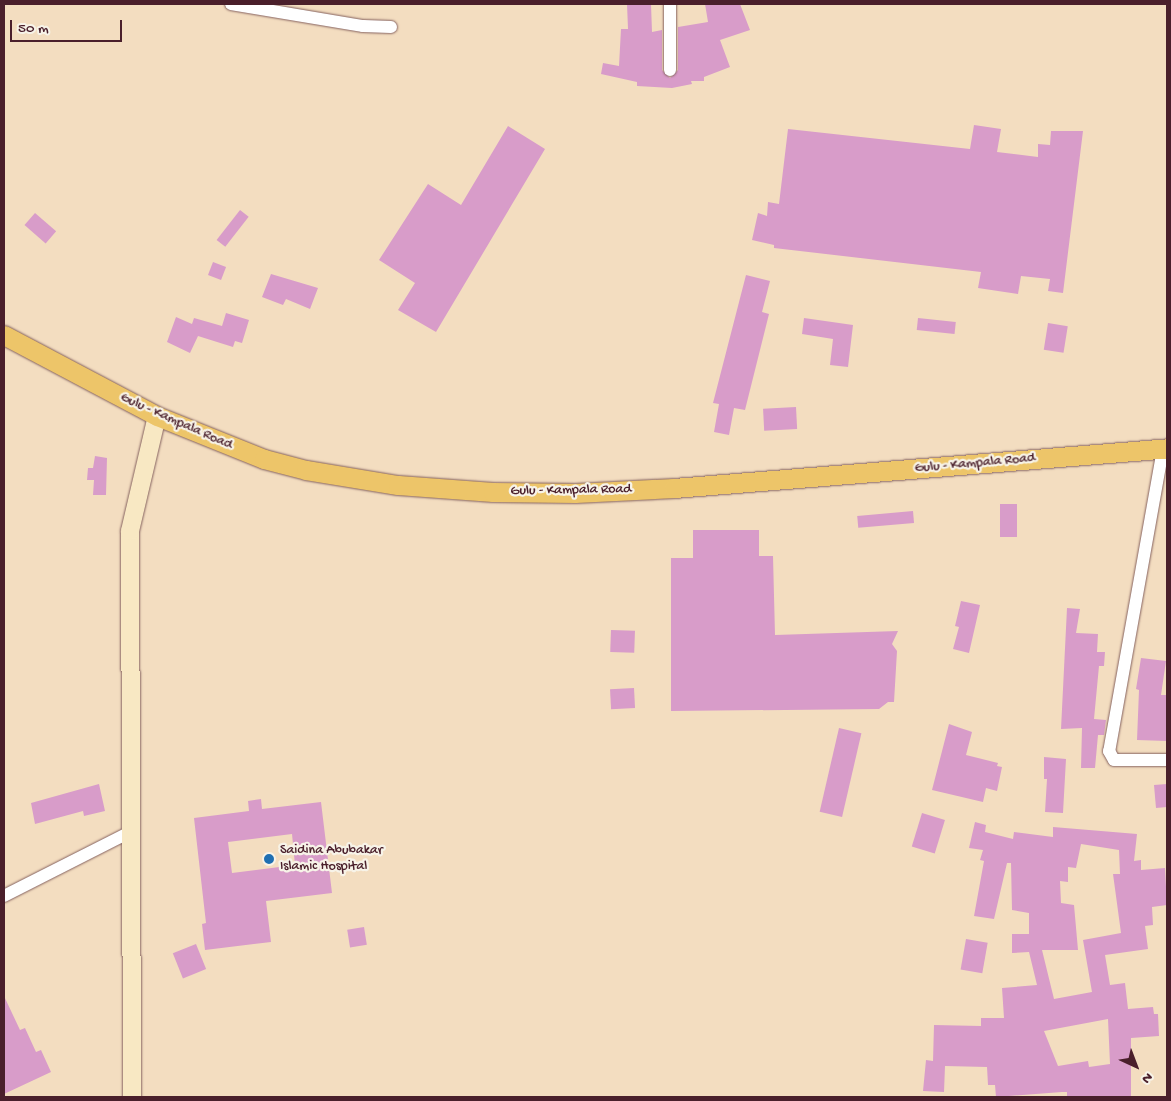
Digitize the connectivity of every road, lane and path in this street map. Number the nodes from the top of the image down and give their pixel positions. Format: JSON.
{"nodes":[{"id":1,"x":231,"y":4,"type":"edge"},
{"id":2,"x":670,"y":4,"type":"edge"},
{"id":3,"x":391,"y":27,"type":"dead end"},
{"id":4,"x":670,"y":70,"type":"dead end"},
{"id":5,"x":4,"y":335,"type":"edge"},
{"id":6,"x":157,"y":416,"type":"junction"},
{"id":7,"x":1165,"y":448,"type":"edge"},
{"id":8,"x":1167,"y":760,"type":"edge"},
{"id":9,"x":130,"y":832,"type":"junction"},
{"id":10,"x":4,"y":896,"type":"edge"},
{"id":11,"x":132,"y":1097,"type":"edge"}],
"edges":[{"from":1,"to":3,"type":"street"},
{"from":2,"to":4,"type":"street"},
{"from":5,"to":6,"type":"main road","name":"Gulu - Kampala Road"},
{"from":6,"to":7,"type":"main road","name":"Gulu - Kampala Road"},
{"from":6,"to":9,"type":"street"},
{"from":7,"to":8,"type":"street"},
{"from":9,"to":10,"type":"street"},
{"from":9,"to":11,"type":"street"}]}
